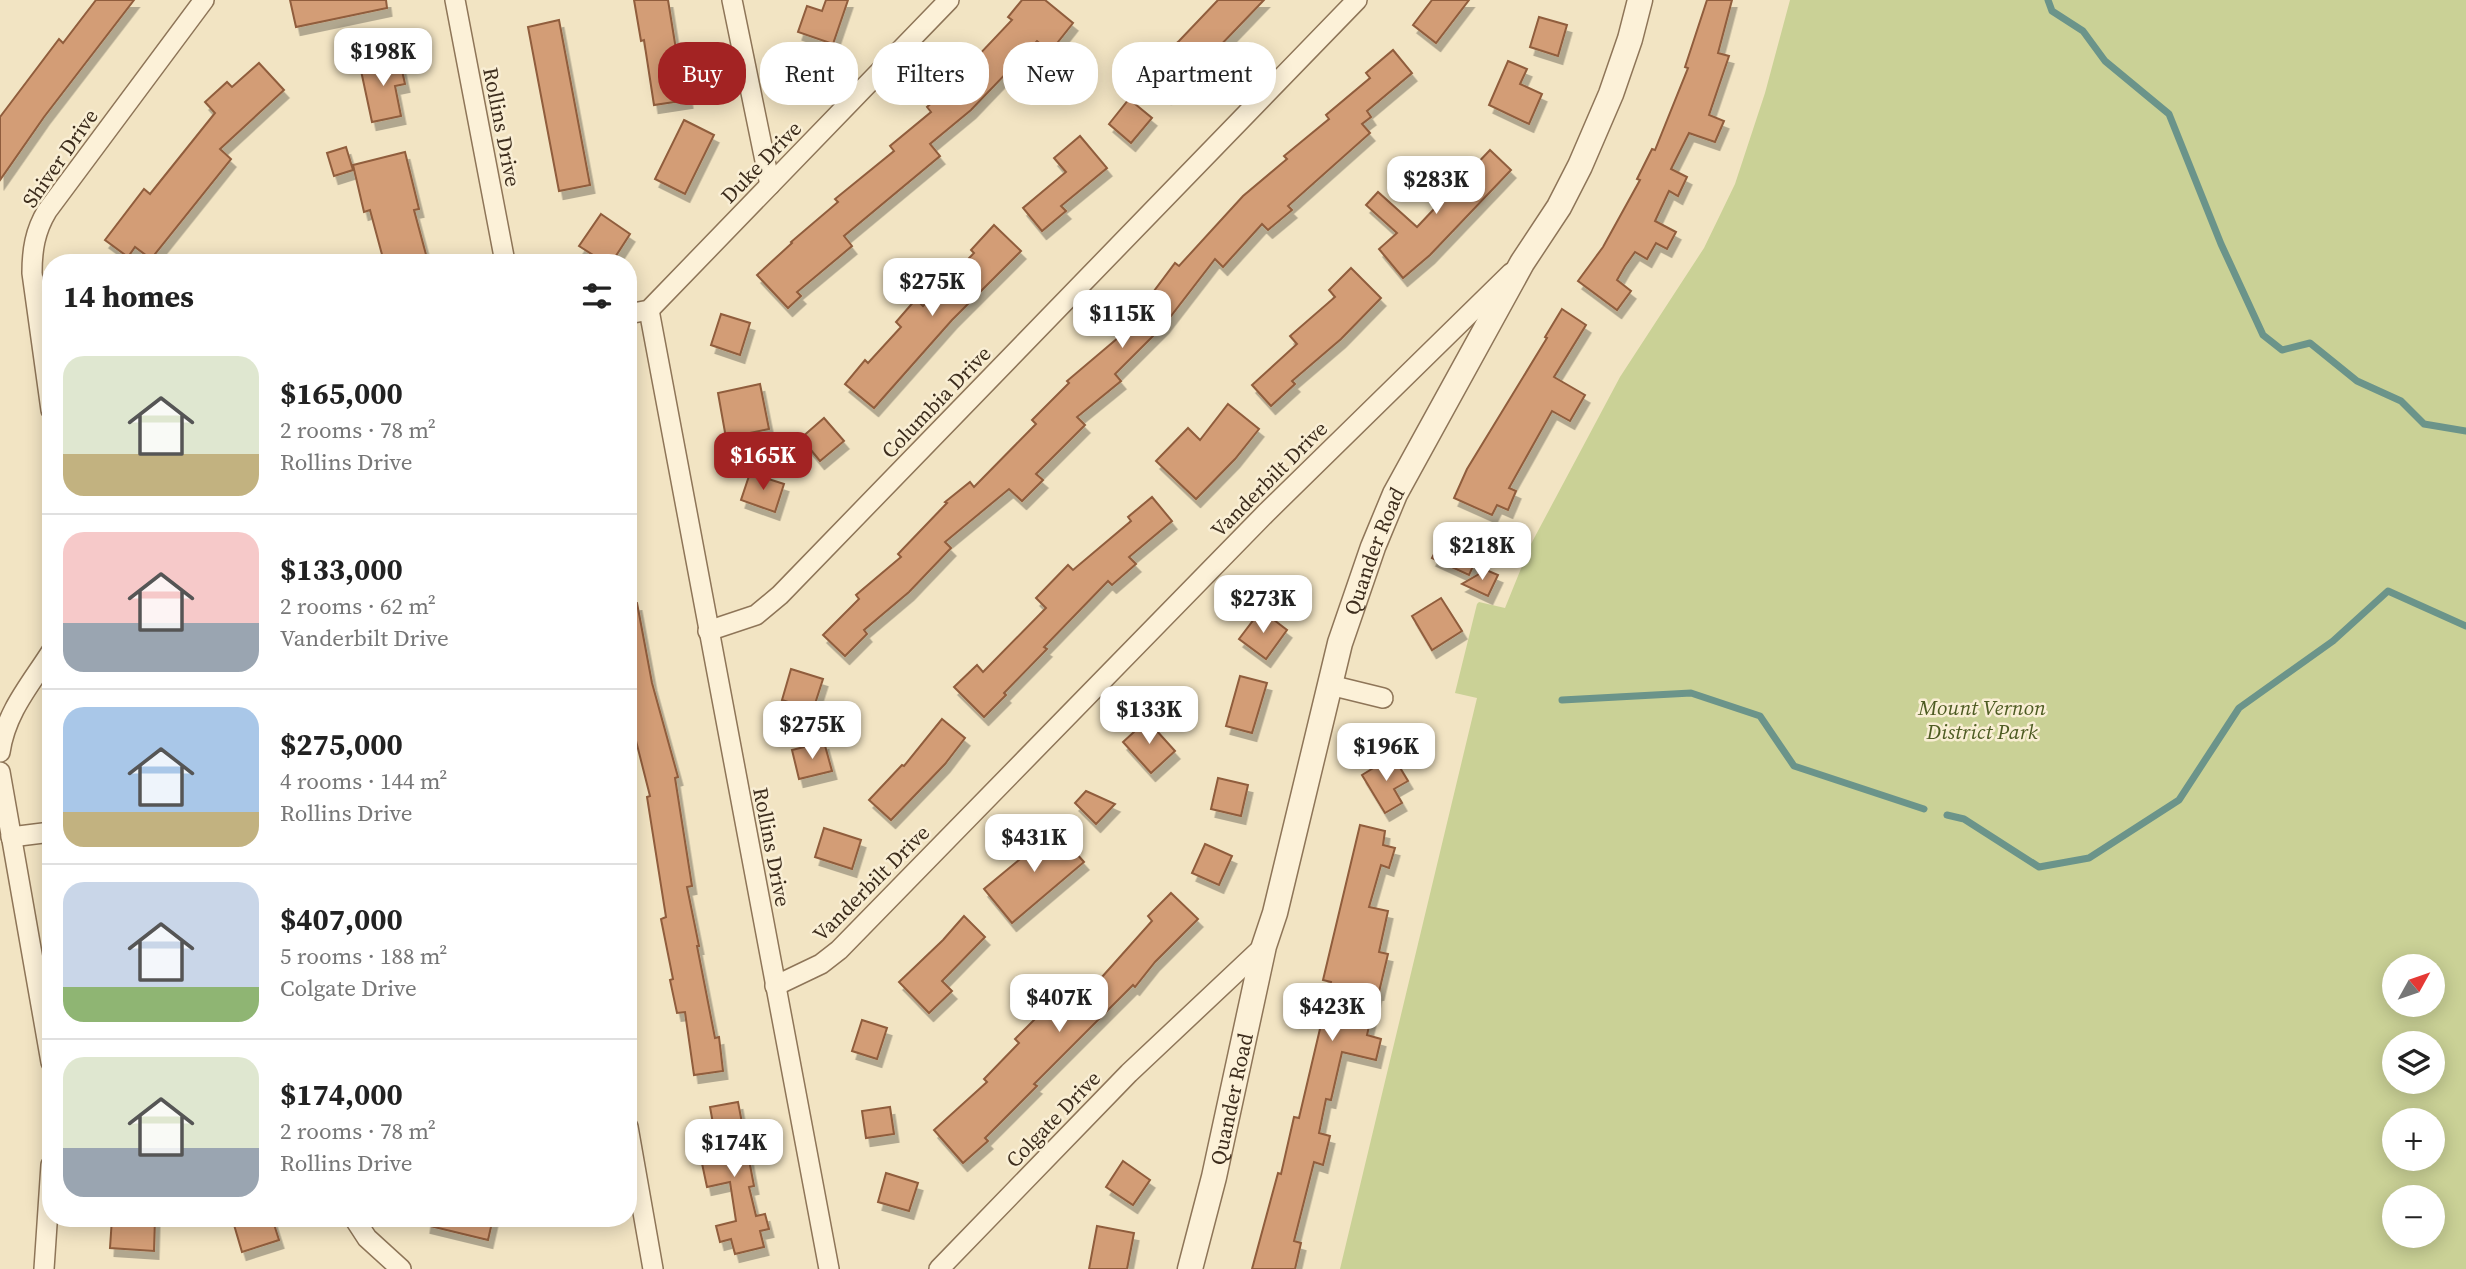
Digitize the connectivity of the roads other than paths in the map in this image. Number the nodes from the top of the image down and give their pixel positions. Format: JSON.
{"nodes":[{"id":1,"x":204,"y":0,"type":"edge"},
{"id":2,"x":455,"y":0,"type":"edge"},
{"id":3,"x":732,"y":0,"type":"edge"},
{"id":4,"x":949,"y":0,"type":"edge"},
{"id":5,"x":1357,"y":0,"type":"edge"},
{"id":6,"x":1640,"y":0,"type":"edge"},
{"id":7,"x":770,"y":185,"type":"junction"},
{"id":8,"x":503,"y":254,"type":"edge"},
{"id":9,"x":1522,"y":263,"type":"junction"},
{"id":10,"x":649,"y":310,"type":"junction"},
{"id":11,"x":637,"y":312,"type":"edge"},
{"id":12,"x":42,"y":345,"type":"edge"},
{"id":13,"x":708,"y":631,"type":"junction"},
{"id":14,"x":42,"y":665,"type":"edge"},
{"id":15,"x":1330,"y":685,"type":"junction"},
{"id":16,"x":1383,"y":698,"type":"dead end"},
{"id":17,"x":0,"y":752,"type":"edge"},
{"id":18,"x":0,"y":772,"type":"edge"},
{"id":19,"x":42,"y":833,"type":"edge"},
{"id":20,"x":11,"y":836,"type":"junction"},
{"id":21,"x":1264,"y":946,"type":"junction"},
{"id":22,"x":775,"y":986,"type":"junction"},
{"id":23,"x":42,"y":1011,"type":"edge"},
{"id":24,"x":637,"y":1187,"type":"edge"},
{"id":25,"x":47,"y":1227,"type":"edge"},
{"id":26,"x":360,"y":1227,"type":"edge"},
{"id":27,"x":649,"y":1268,"type":"edge"},
{"id":28,"x":44,"y":1269,"type":"edge"},
{"id":29,"x":401,"y":1269,"type":"edge"},
{"id":30,"x":829,"y":1269,"type":"edge"},
{"id":31,"x":939,"y":1269,"type":"edge"},
{"id":32,"x":1190,"y":1269,"type":"edge"}],
"edges":[{"from":1,"to":12,"type":"street","name":"Shiver Drive"},
{"from":2,"to":8,"type":"street","name":"Rollins Drive"},
{"from":3,"to":7,"type":"street"},
{"from":4,"to":7,"type":"street","name":"Duke Drive"},
{"from":5,"to":13,"type":"street","name":"Columbia Drive"},
{"from":6,"to":9,"type":"street","name":"Quander Road"},
{"from":7,"to":10,"type":"street","name":"Duke Drive"},
{"from":9,"to":15,"type":"street","name":"Quander Road"},
{"from":9,"to":22,"type":"street","name":"Vanderbilt Drive"},
{"from":10,"to":11,"type":"street"},
{"from":10,"to":13,"type":"street","name":"Rollins Drive"},
{"from":13,"to":22,"type":"street","name":"Rollins Drive"},
{"from":14,"to":17,"type":"street"},
{"from":15,"to":16,"type":"street"},
{"from":15,"to":21,"type":"street","name":"Quander Road"},
{"from":18,"to":20,"type":"street"},
{"from":19,"to":20,"type":"street"},
{"from":20,"to":23,"type":"street"},
{"from":21,"to":31,"type":"street","name":"Colgate Drive"},
{"from":21,"to":32,"type":"street","name":"Quander Road"},
{"from":22,"to":30,"type":"street","name":"Rollins Drive"},
{"from":24,"to":27,"type":"street"},
{"from":25,"to":28,"type":"street"},
{"from":26,"to":29,"type":"street"}]}
